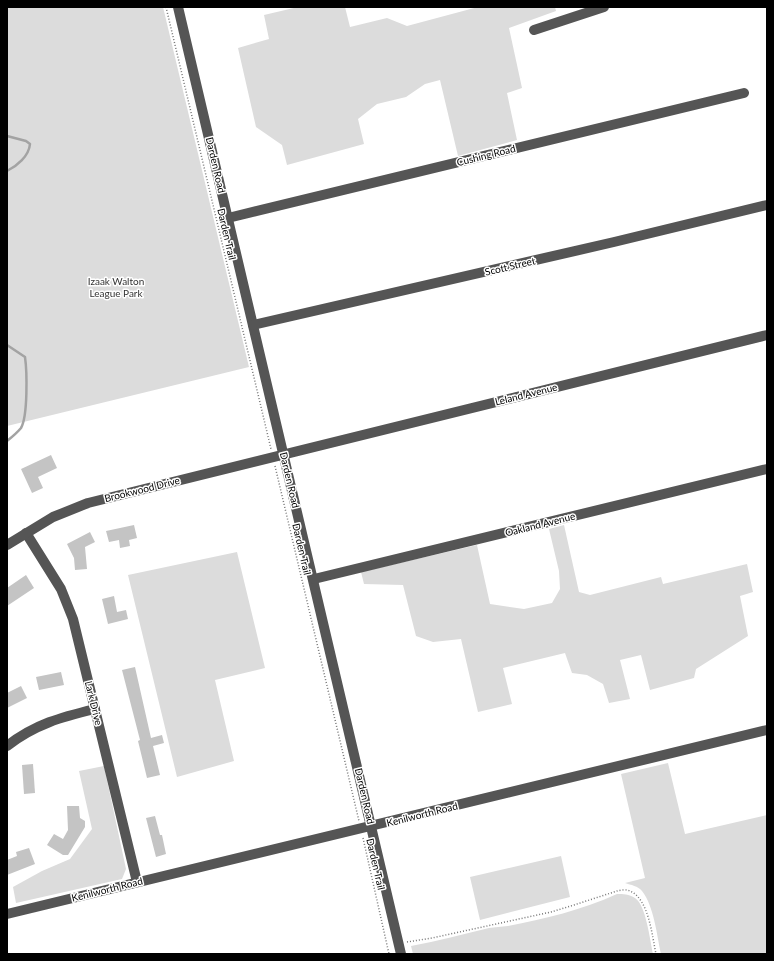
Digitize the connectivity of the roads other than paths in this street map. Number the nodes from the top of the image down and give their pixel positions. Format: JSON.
{"nodes":[{"id":1,"x":178,"y":7,"type":"edge"},
{"id":2,"x":604,"y":7,"type":"edge"},
{"id":3,"x":534,"y":30,"type":"dead end"},
{"id":4,"x":744,"y":93,"type":"dead end"},
{"id":5,"x":767,"y":205,"type":"edge"},
{"id":6,"x":228,"y":218,"type":"junction"},
{"id":7,"x":253,"y":325,"type":"junction"},
{"id":8,"x":767,"y":335,"type":"edge"},
{"id":9,"x":284,"y":453,"type":"junction"},
{"id":10,"x":767,"y":469,"type":"edge"},
{"id":11,"x":26,"y":533,"type":"junction"},
{"id":12,"x":7,"y":545,"type":"edge"},
{"id":13,"x":314,"y":579,"type":"junction"},
{"id":14,"x":95,"y":709,"type":"junction"},
{"id":15,"x":767,"y":730,"type":"edge"},
{"id":16,"x":7,"y":746,"type":"edge"},
{"id":17,"x":372,"y":826,"type":"junction"},
{"id":18,"x":137,"y":882,"type":"junction"},
{"id":19,"x":7,"y":914,"type":"edge"},
{"id":20,"x":402,"y":954,"type":"edge"}],
"edges":[{"from":1,"to":6,"type":"street","name":"Darden Road"},
{"from":2,"to":3,"type":"street"},
{"from":4,"to":6,"type":"street","name":"Cushing Road"},
{"from":5,"to":7,"type":"street","name":"Scott Street"},
{"from":6,"to":7,"type":"street","name":"Darden Road"},
{"from":7,"to":9,"type":"street","name":"Darden Road"},
{"from":8,"to":9,"type":"street","name":"Leland Avenue"},
{"from":9,"to":11,"type":"street","name":"Brookwood Drive"},
{"from":9,"to":13,"type":"street","name":"Darden Road"},
{"from":10,"to":13,"type":"street","name":"Oakland Avenue"},
{"from":11,"to":12,"type":"street","name":"Brookwood Drive"},
{"from":11,"to":14,"type":"street","name":"Lark Drive"},
{"from":13,"to":17,"type":"street","name":"Darden Road"},
{"from":14,"to":16,"type":"street"},
{"from":14,"to":18,"type":"street","name":"Lark Drive"},
{"from":15,"to":17,"type":"street","name":"Kenilworth Road"},
{"from":17,"to":18,"type":"street","name":"Kenilworth Road"},
{"from":17,"to":20,"type":"street","name":"Darden Road"},
{"from":18,"to":19,"type":"street","name":"Kenilworth Road"}]}
